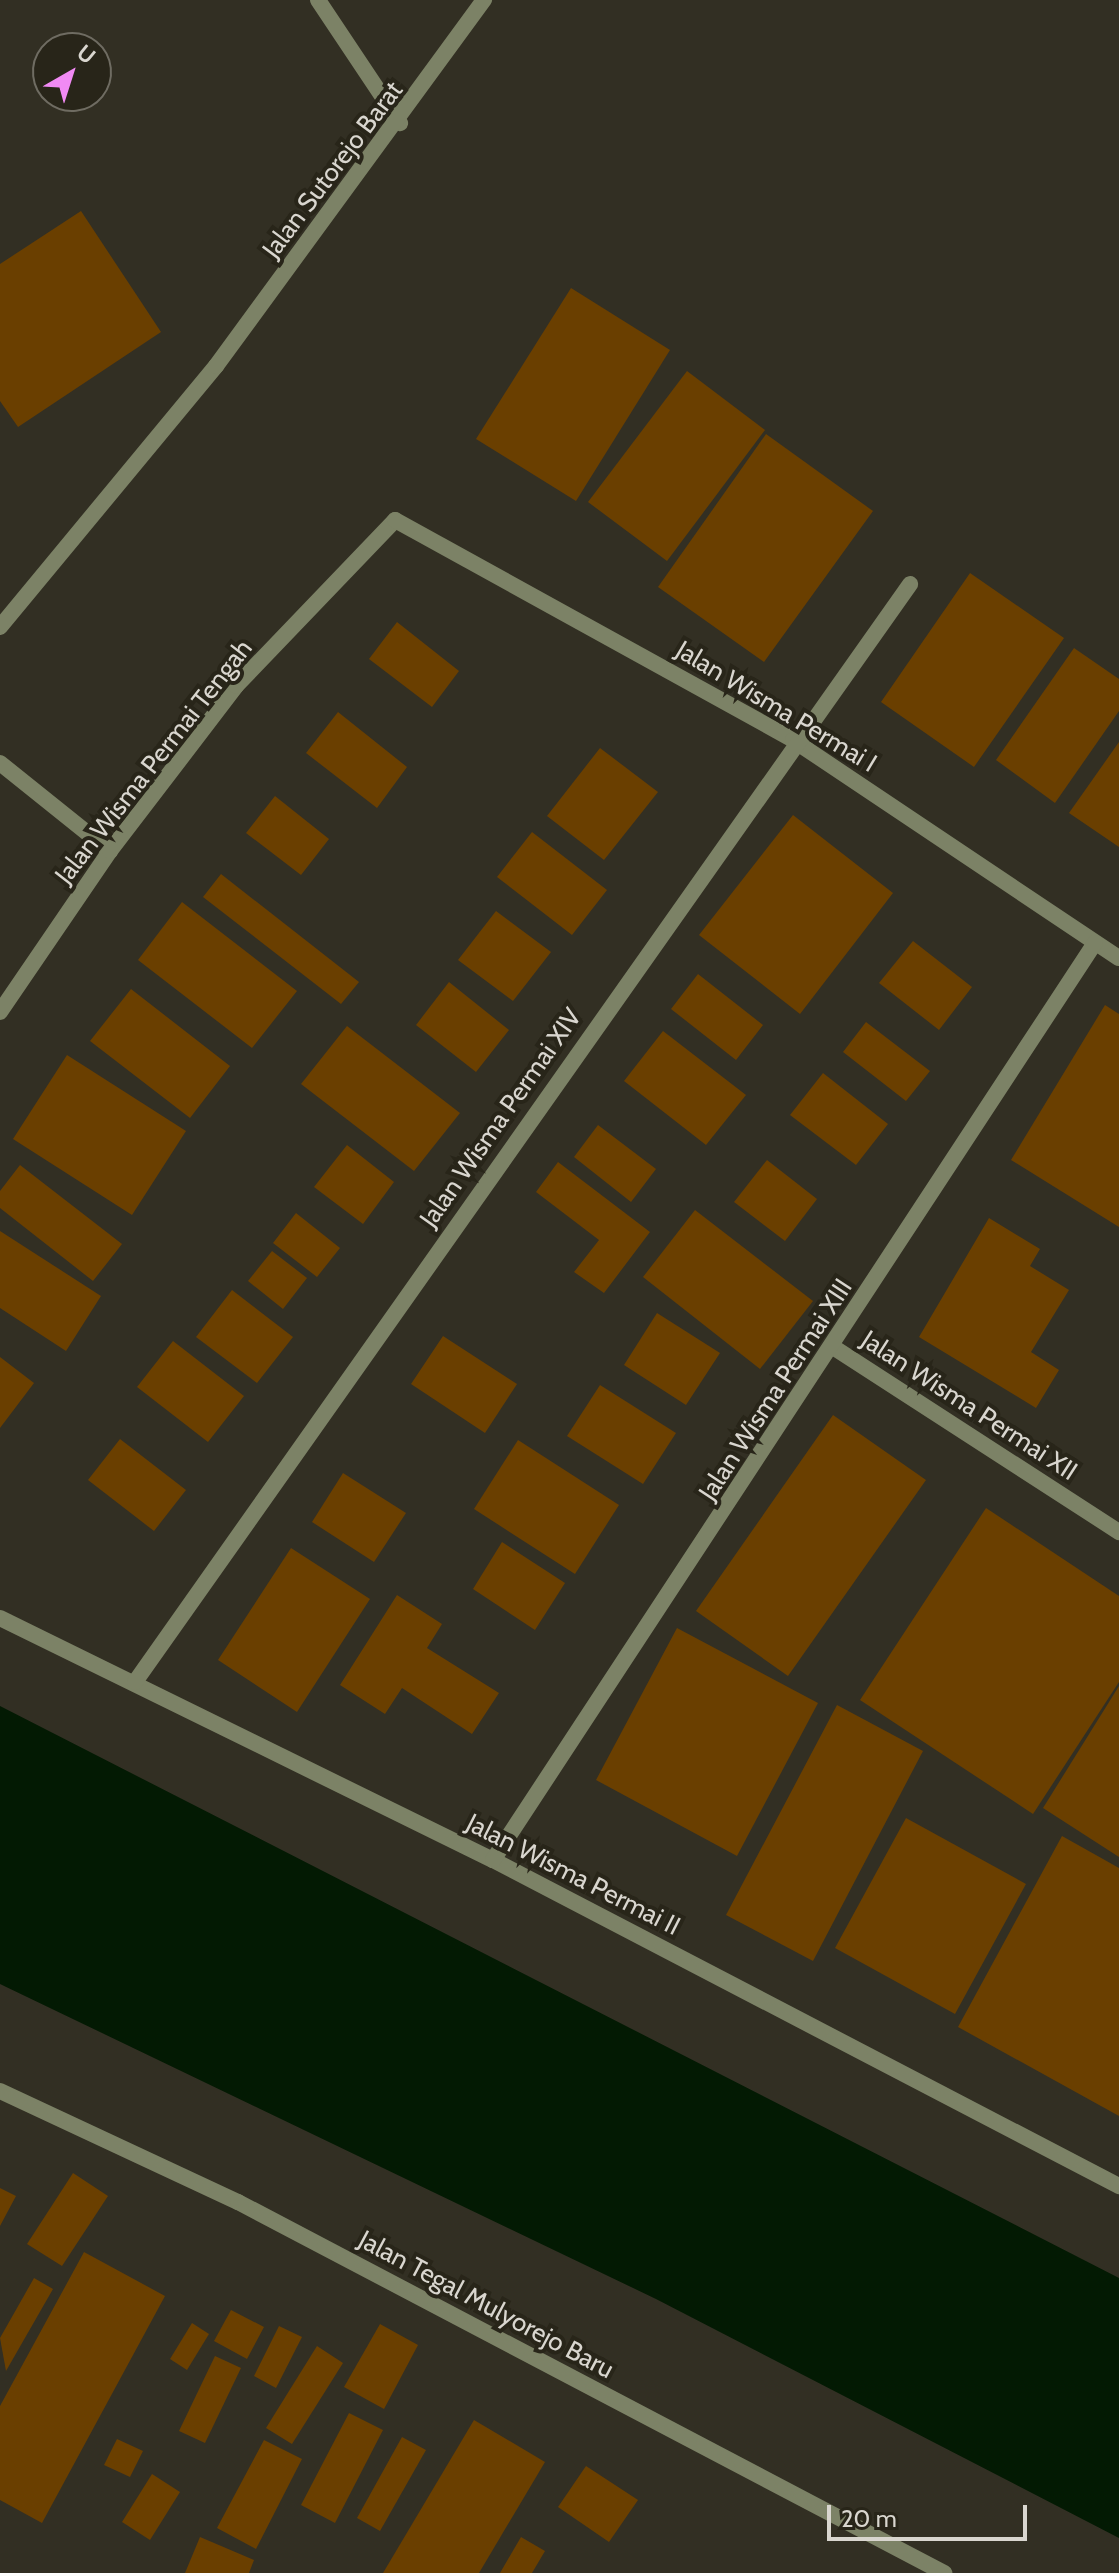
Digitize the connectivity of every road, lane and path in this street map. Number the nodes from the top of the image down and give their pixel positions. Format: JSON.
{"nodes":[{"id":1,"x":318,"y":0,"type":"edge"},
{"id":2,"x":484,"y":0,"type":"edge"},
{"id":3,"x":400,"y":123,"type":"junction"},
{"id":4,"x":395,"y":520,"type":"joint"},
{"id":5,"x":910,"y":584,"type":"dead end"},
{"id":6,"x":0,"y":627,"type":"edge"},
{"id":7,"x":793,"y":740,"type":"junction"},
{"id":8,"x":0,"y":763,"type":"edge"},
{"id":9,"x":110,"y":851,"type":"junction"},
{"id":10,"x":1095,"y":943,"type":"junction"},
{"id":11,"x":1119,"y":958,"type":"edge"},
{"id":12,"x":0,"y":1012,"type":"edge"},
{"id":13,"x":833,"y":1347,"type":"junction"},
{"id":14,"x":1119,"y":1532,"type":"edge"},
{"id":15,"x":0,"y":1618,"type":"edge"},
{"id":16,"x":135,"y":1682,"type":"junction"},
{"id":17,"x":493,"y":1860,"type":"junction"},
{"id":18,"x":0,"y":2091,"type":"edge"},
{"id":19,"x":1119,"y":2186,"type":"edge"},
{"id":20,"x":944,"y":2573,"type":"edge"}],
"edges":[{"from":1,"to":3,"type":"street"},
{"from":2,"to":3,"type":"street","name":"Jalan Sutorejo Barat"},
{"from":3,"to":6,"type":"street","name":"Jalan Sutorejo Barat"},
{"from":4,"to":7,"type":"street","name":"Jalan Wisma Permai I"},
{"from":4,"to":9,"type":"street","name":"Jalan Wisma Permai Tengah"},
{"from":5,"to":7,"type":"street","name":"Jalan Wisma Permai XIV"},
{"from":7,"to":10,"type":"street","name":"Jalan Wisma Permai I"},
{"from":7,"to":16,"type":"street","name":"Jalan Wisma Permai XIV"},
{"from":8,"to":9,"type":"street"},
{"from":9,"to":12,"type":"street","name":"Jalan Wisma Permai Tengah"},
{"from":10,"to":11,"type":"street","name":"Jalan Wisma Permai I"},
{"from":10,"to":13,"type":"street","name":"Jalan Wisma Permai XIII"},
{"from":13,"to":14,"type":"street","name":"Jalan Wisma Permai XII"},
{"from":13,"to":17,"type":"street","name":"Jalan Wisma Permai XIII"},
{"from":15,"to":16,"type":"street","name":"Jalan Wisma Permai II"},
{"from":16,"to":17,"type":"street","name":"Jalan Wisma Permai II"},
{"from":17,"to":19,"type":"street","name":"Jalan Wisma Permai II"},
{"from":18,"to":20,"type":"street","name":"Jalan Tegal Mulyorejo Baru"}]}
